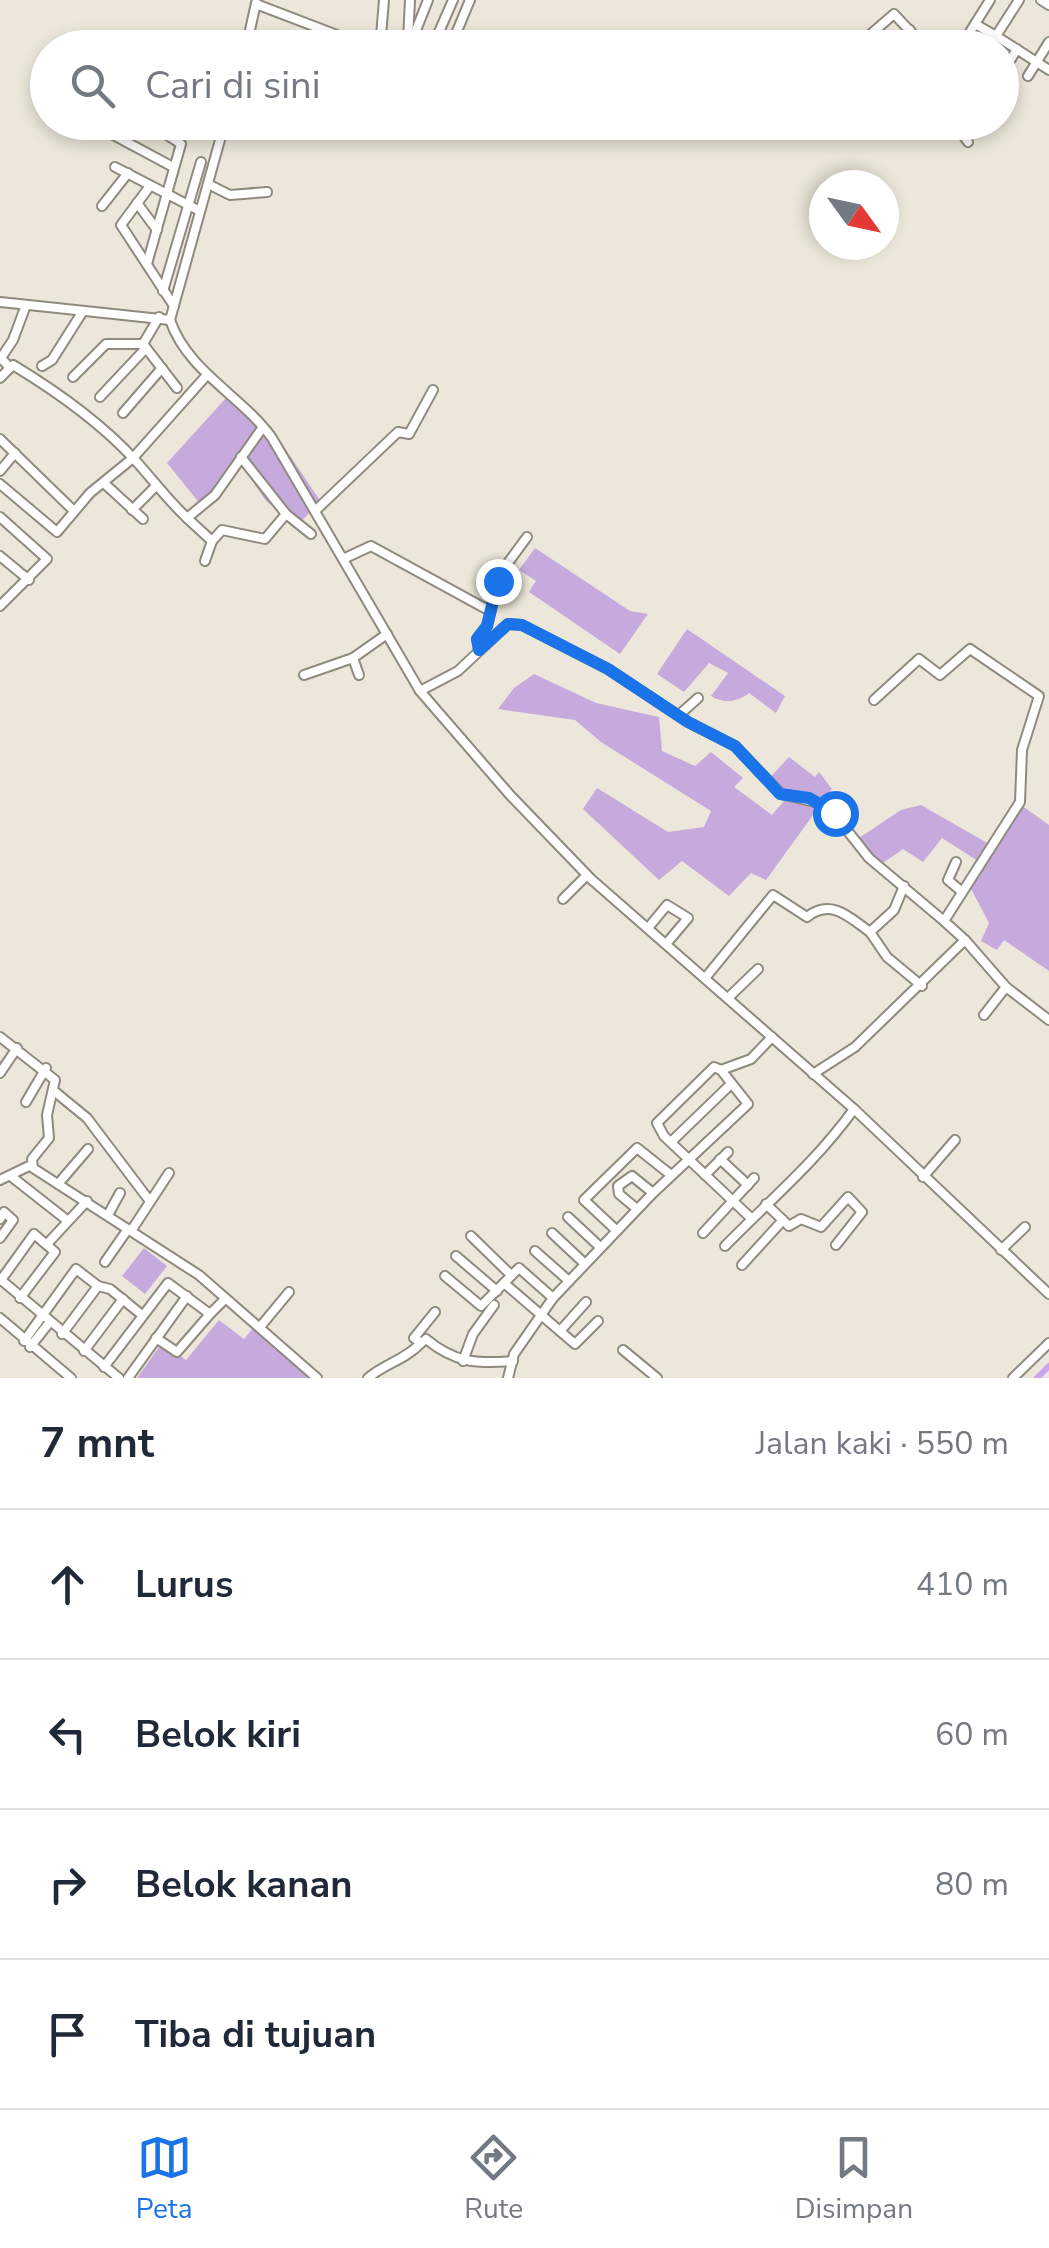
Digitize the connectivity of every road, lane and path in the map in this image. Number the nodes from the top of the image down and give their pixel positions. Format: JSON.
{"nodes":[{"id":1,"x":384,"y":0,"type":"edge"},
{"id":2,"x":410,"y":0,"type":"edge"},
{"id":3,"x":429,"y":0,"type":"edge"},
{"id":4,"x":470,"y":0,"type":"edge"},
{"id":5,"x":990,"y":0,"type":"edge"},
{"id":6,"x":1019,"y":0,"type":"edge"},
{"id":7,"x":256,"y":4,"type":"edge"},
{"id":8,"x":451,"y":4,"type":"edge"},
{"id":9,"x":975,"y":24,"type":"junction"},
{"id":10,"x":251,"y":30,"type":"edge"},
{"id":11,"x":325,"y":30,"type":"edge"},
{"id":12,"x":382,"y":30,"type":"edge"},
{"id":13,"x":409,"y":30,"type":"edge"},
{"id":14,"x":416,"y":30,"type":"edge"},
{"id":15,"x":440,"y":30,"type":"edge"},
{"id":16,"x":458,"y":30,"type":"edge"},
{"id":17,"x":876,"y":30,"type":"edge"},
{"id":18,"x":910,"y":30,"type":"edge"},
{"id":19,"x":971,"y":30,"type":"edge"},
{"id":20,"x":986,"y":30,"type":"edge"},
{"id":21,"x":1000,"y":30,"type":"edge"},
{"id":22,"x":1049,"y":42,"type":"edge"},
{"id":23,"x":1019,"y":52,"type":"edge"},
{"id":24,"x":1037,"y":62,"type":"junction"},
{"id":25,"x":1049,"y":70,"type":"edge"},
{"id":26,"x":1028,"y":76,"type":"dead end"},
{"id":27,"x":123,"y":140,"type":"edge"},
{"id":28,"x":175,"y":140,"type":"edge"},
{"id":29,"x":220,"y":140,"type":"edge"},
{"id":30,"x":201,"y":162,"type":"dead end"},
{"id":31,"x":116,"y":166,"type":"dead end"},
{"id":32,"x":173,"y":167,"type":"junction"},
{"id":33,"x":128,"y":174,"type":"junction"},
{"id":34,"x":208,"y":184,"type":"junction"},
{"id":35,"x":150,"y":186,"type":"junction"},
{"id":36,"x":266,"y":192,"type":"dead end"},
{"id":37,"x":167,"y":195,"type":"junction"},
{"id":38,"x":137,"y":203,"type":"junction"},
{"id":39,"x":102,"y":206,"type":"dead end"},
{"id":40,"x":193,"y":209,"type":"junction"},
{"id":41,"x":157,"y":230,"type":"junction"},
{"id":42,"x":148,"y":264,"type":"junction"},
{"id":43,"x":168,"y":299,"type":"junction"},
{"id":44,"x":0,"y":302,"type":"edge"},
{"id":45,"x":26,"y":305,"type":"junction"},
{"id":46,"x":83,"y":311,"type":"junction"},
{"id":47,"x":159,"y":317,"type":"junction"},
{"id":48,"x":170,"y":320,"type":"junction"},
{"id":49,"x":144,"y":346,"type":"junction"},
{"id":50,"x":42,"y":366,"type":"dead end"},
{"id":51,"x":8,"y":367,"type":"junction"},
{"id":52,"x":162,"y":368,"type":"junction"},
{"id":53,"x":206,"y":376,"type":"junction"},
{"id":54,"x":73,"y":377,"type":"dead end"},
{"id":55,"x":0,"y":378,"type":"edge"},
{"id":56,"x":178,"y":388,"type":"dead end"},
{"id":57,"x":432,"y":390,"type":"dead end"},
{"id":58,"x":100,"y":397,"type":"dead end"},
{"id":59,"x":123,"y":413,"type":"dead end"},
{"id":60,"x":264,"y":426,"type":"junction"},
{"id":61,"x":0,"y":439,"type":"edge"},
{"id":62,"x":16,"y":453,"type":"junction"},
{"id":63,"x":242,"y":457,"type":"junction"},
{"id":64,"x":133,"y":458,"type":"junction"},
{"id":65,"x":0,"y":471,"type":"edge"},
{"id":66,"x":0,"y":484,"type":"edge"},
{"id":67,"x":104,"y":484,"type":"junction"},
{"id":68,"x":154,"y":487,"type":"junction"},
{"id":69,"x":132,"y":510,"type":"junction"},
{"id":70,"x":74,"y":511,"type":"junction"},
{"id":71,"x":315,"y":511,"type":"junction"},
{"id":72,"x":286,"y":514,"type":"junction"},
{"id":73,"x":0,"y":518,"type":"edge"},
{"id":74,"x":187,"y":518,"type":"junction"},
{"id":75,"x":143,"y":519,"type":"dead end"},
{"id":76,"x":311,"y":534,"type":"dead end"},
{"id":77,"x":527,"y":537,"type":"dead end"},
{"id":78,"x":212,"y":540,"type":"junction"},
{"id":79,"x":0,"y":556,"type":"edge"},
{"id":80,"x":344,"y":560,"type":"junction"},
{"id":81,"x":206,"y":561,"type":"dead end"},
{"id":82,"x":29,"y":580,"type":"junction"},
{"id":83,"x":0,"y":590,"type":"edge"},
{"id":84,"x":9,"y":598,"type":"junction"},
{"id":85,"x":0,"y":606,"type":"edge"},
{"id":86,"x":490,"y":611,"type":"junction"},
{"id":87,"x":387,"y":634,"type":"junction"},
{"id":88,"x":479,"y":650,"type":"junction"},
{"id":89,"x":353,"y":658,"type":"junction"},
{"id":90,"x":304,"y":675,"type":"dead end"},
{"id":91,"x":360,"y":675,"type":"dead end"},
{"id":92,"x":420,"y":691,"type":"junction"},
{"id":93,"x":698,"y":698,"type":"dead end"},
{"id":94,"x":874,"y":700,"type":"dead end"},
{"id":95,"x":678,"y":715,"type":"junction"},
{"id":96,"x":956,"y":862,"type":"dead end"},
{"id":97,"x":587,"y":874,"type":"junction"},
{"id":98,"x":904,"y":886,"type":"junction"},
{"id":99,"x":960,"y":891,"type":"junction"},
{"id":100,"x":563,"y":899,"type":"dead end"},
{"id":101,"x":944,"y":921,"type":"junction"},
{"id":102,"x":648,"y":928,"type":"junction"},
{"id":103,"x":870,"y":932,"type":"junction"},
{"id":104,"x":965,"y":940,"type":"junction"},
{"id":105,"x":666,"y":944,"type":"junction"},
{"id":106,"x":758,"y":968,"type":"dead end"},
{"id":107,"x":706,"y":977,"type":"junction"},
{"id":108,"x":922,"y":986,"type":"junction"},
{"id":109,"x":1006,"y":987,"type":"junction"},
{"id":110,"x":729,"y":998,"type":"junction"},
{"id":111,"x":984,"y":1015,"type":"dead end"},
{"id":112,"x":1049,"y":1020,"type":"edge"},
{"id":113,"x":0,"y":1037,"type":"edge"},
{"id":114,"x":772,"y":1038,"type":"junction"},
{"id":115,"x":17,"y":1048,"type":"junction"},
{"id":116,"x":46,"y":1068,"type":"junction"},
{"id":117,"x":721,"y":1070,"type":"junction"},
{"id":118,"x":0,"y":1073,"type":"edge"},
{"id":119,"x":813,"y":1074,"type":"junction"},
{"id":120,"x":731,"y":1084,"type":"junction"},
{"id":121,"x":54,"y":1091,"type":"junction"},
{"id":122,"x":26,"y":1102,"type":"dead end"},
{"id":123,"x":854,"y":1109,"type":"junction"},
{"id":124,"x":956,"y":1140,"type":"dead end"},
{"id":125,"x":671,"y":1142,"type":"junction"},
{"id":126,"x":88,"y":1148,"type":"dead end"},
{"id":127,"x":728,"y":1152,"type":"dead end"},
{"id":128,"x":688,"y":1159,"type":"junction"},
{"id":129,"x":720,"y":1159,"type":"junction"},
{"id":130,"x":31,"y":1165,"type":"junction"},
{"id":131,"x":169,"y":1173,"type":"dead end"},
{"id":132,"x":671,"y":1175,"type":"junction"},
{"id":133,"x":704,"y":1175,"type":"junction"},
{"id":134,"x":12,"y":1177,"type":"junction"},
{"id":135,"x":924,"y":1177,"type":"junction"},
{"id":136,"x":0,"y":1180,"type":"edge"},
{"id":137,"x":58,"y":1184,"type":"junction"},
{"id":138,"x":120,"y":1193,"type":"dead end"},
{"id":139,"x":653,"y":1193,"type":"junction"},
{"id":140,"x":150,"y":1200,"type":"junction"},
{"id":141,"x":87,"y":1201,"type":"junction"},
{"id":142,"x":732,"y":1202,"type":"junction"},
{"id":143,"x":766,"y":1204,"type":"junction"},
{"id":144,"x":637,"y":1209,"type":"junction"},
{"id":145,"x":110,"y":1214,"type":"junction"},
{"id":146,"x":568,"y":1217,"type":"dead end"},
{"id":147,"x":0,"y":1219,"type":"edge"},
{"id":148,"x":752,"y":1219,"type":"junction"},
{"id":149,"x":68,"y":1220,"type":"junction"},
{"id":150,"x":783,"y":1220,"type":"junction"},
{"id":151,"x":1025,"y":1227,"type":"dead end"},
{"id":152,"x":129,"y":1230,"type":"junction"},
{"id":153,"x":616,"y":1230,"type":"junction"},
{"id":154,"x":552,"y":1233,"type":"dead end"},
{"id":155,"x":703,"y":1233,"type":"dead end"},
{"id":156,"x":471,"y":1236,"type":"dead end"},
{"id":157,"x":0,"y":1238,"type":"edge"},
{"id":158,"x":48,"y":1244,"type":"junction"},
{"id":159,"x":836,"y":1245,"type":"dead end"},
{"id":160,"x":725,"y":1246,"type":"dead end"},
{"id":161,"x":600,"y":1247,"type":"junction"},
{"id":162,"x":1001,"y":1250,"type":"junction"},
{"id":163,"x":535,"y":1251,"type":"dead end"},
{"id":164,"x":456,"y":1256,"type":"dead end"},
{"id":165,"x":105,"y":1262,"type":"dead end"},
{"id":166,"x":584,"y":1263,"type":"junction"},
{"id":167,"x":742,"y":1265,"type":"dead end"},
{"id":168,"x":511,"y":1275,"type":"junction"},
{"id":169,"x":445,"y":1276,"type":"dead end"},
{"id":170,"x":0,"y":1280,"type":"edge"},
{"id":171,"x":569,"y":1281,"type":"junction"},
{"id":172,"x":98,"y":1286,"type":"junction"},
{"id":173,"x":500,"y":1287,"type":"junction"},
{"id":174,"x":289,"y":1292,"type":"dead end"},
{"id":175,"x":1049,"y":1294,"type":"edge"},
{"id":176,"x":187,"y":1296,"type":"junction"},
{"id":177,"x":20,"y":1298,"type":"junction"},
{"id":178,"x":553,"y":1298,"type":"junction"},
{"id":179,"x":123,"y":1299,"type":"junction"},
{"id":180,"x":226,"y":1300,"type":"junction"},
{"id":181,"x":586,"y":1302,"type":"dead end"},
{"id":182,"x":494,"y":1306,"type":"dead end"},
{"id":183,"x":435,"y":1312,"type":"dead end"},
{"id":184,"x":210,"y":1314,"type":"junction"},
{"id":185,"x":142,"y":1315,"type":"junction"},
{"id":186,"x":538,"y":1317,"type":"junction"},
{"id":187,"x":0,"y":1318,"type":"edge"},
{"id":188,"x":45,"y":1320,"type":"junction"},
{"id":189,"x":598,"y":1321,"type":"dead end"},
{"id":190,"x":260,"y":1327,"type":"junction"},
{"id":191,"x":560,"y":1331,"type":"junction"},
{"id":192,"x":62,"y":1334,"type":"junction"},
{"id":193,"x":156,"y":1338,"type":"junction"},
{"id":194,"x":421,"y":1343,"type":"junction"},
{"id":195,"x":1049,"y":1343,"type":"edge"},
{"id":196,"x":27,"y":1344,"type":"junction"},
{"id":197,"x":623,"y":1350,"type":"dead end"},
{"id":198,"x":84,"y":1351,"type":"junction"},
{"id":199,"x":463,"y":1361,"type":"junction"},
{"id":200,"x":513,"y":1361,"type":"junction"},
{"id":201,"x":104,"y":1367,"type":"junction"},
{"id":202,"x":71,"y":1378,"type":"edge"},
{"id":203,"x":119,"y":1378,"type":"edge"},
{"id":204,"x":128,"y":1378,"type":"edge"},
{"id":205,"x":317,"y":1378,"type":"edge"},
{"id":206,"x":368,"y":1378,"type":"edge"},
{"id":207,"x":508,"y":1378,"type":"edge"},
{"id":208,"x":657,"y":1378,"type":"edge"},
{"id":209,"x":1013,"y":1378,"type":"edge"}],
"edges":[{"from":1,"to":12,"type":"street"},
{"from":2,"to":13,"type":"street"},
{"from":3,"to":8,"type":"street"},
{"from":3,"to":14,"type":"street"},
{"from":4,"to":16,"type":"street"},
{"from":5,"to":9,"type":"street"},
{"from":6,"to":21,"type":"street"},
{"from":7,"to":10,"type":"street"},
{"from":7,"to":11,"type":"street"},
{"from":8,"to":15,"type":"street"},
{"from":9,"to":19,"type":"street"},
{"from":9,"to":20,"type":"street"},
{"from":17,"to":18,"type":"street"},
{"from":22,"to":24,"type":"street"},
{"from":23,"to":24,"type":"street"},
{"from":24,"to":25,"type":"street"},
{"from":24,"to":26,"type":"street"},
{"from":27,"to":32,"type":"street"},
{"from":28,"to":32,"type":"street"},
{"from":29,"to":34,"type":"street"},
{"from":30,"to":40,"type":"street"},
{"from":31,"to":33,"type":"street"},
{"from":32,"to":37,"type":"street"},
{"from":33,"to":35,"type":"street"},
{"from":33,"to":39,"type":"street"},
{"from":34,"to":36,"type":"street"},
{"from":34,"to":40,"type":"street"},
{"from":35,"to":37,"type":"street"},
{"from":35,"to":38,"type":"street"},
{"from":37,"to":40,"type":"street"},
{"from":37,"to":41,"type":"street"},
{"from":38,"to":41,"type":"street"},
{"from":38,"to":42,"type":"street"},
{"from":40,"to":43,"type":"street"},
{"from":40,"to":43,"type":"street"},
{"from":41,"to":42,"type":"street"},
{"from":42,"to":43,"type":"street"},
{"from":43,"to":48,"type":"street"},
{"from":44,"to":45,"type":"street"},
{"from":45,"to":46,"type":"street"},
{"from":45,"to":51,"type":"street"},
{"from":46,"to":47,"type":"street"},
{"from":46,"to":50,"type":"street"},
{"from":47,"to":48,"type":"street"},
{"from":47,"to":49,"type":"street"},
{"from":48,"to":53,"type":"street"},
{"from":49,"to":52,"type":"street"},
{"from":49,"to":54,"type":"street"},
{"from":49,"to":58,"type":"street"},
{"from":51,"to":55,"type":"street"},
{"from":51,"to":64,"type":"street"},
{"from":52,"to":56,"type":"street"},
{"from":52,"to":59,"type":"street"},
{"from":53,"to":60,"type":"street"},
{"from":53,"to":64,"type":"street"},
{"from":57,"to":71,"type":"street"},
{"from":60,"to":63,"type":"street"},
{"from":60,"to":71,"type":"street"},
{"from":61,"to":62,"type":"street"},
{"from":62,"to":65,"type":"street"},
{"from":62,"to":70,"type":"street"},
{"from":63,"to":72,"type":"street"},
{"from":63,"to":74,"type":"street"},
{"from":64,"to":67,"type":"street"},
{"from":64,"to":68,"type":"street"},
{"from":66,"to":70,"type":"street"},
{"from":67,"to":69,"type":"street"},
{"from":67,"to":70,"type":"street"},
{"from":68,"to":69,"type":"street"},
{"from":68,"to":74,"type":"street"},
{"from":69,"to":75,"type":"street"},
{"from":71,"to":80,"type":"street"},
{"from":72,"to":76,"type":"street"},
{"from":72,"to":78,"type":"street"},
{"from":73,"to":82,"type":"street"},
{"from":74,"to":78,"type":"street"},
{"from":77,"to":86,"type":"street"},
{"from":78,"to":81,"type":"street"},
{"from":79,"to":82,"type":"street"},
{"from":80,"to":86,"type":"street"},
{"from":80,"to":87,"type":"street"},
{"from":82,"to":84,"type":"street"},
{"from":83,"to":84,"type":"street"},
{"from":84,"to":85,"type":"street"},
{"from":86,"to":88,"type":"street"},
{"from":87,"to":89,"type":"street"},
{"from":87,"to":92,"type":"street"},
{"from":88,"to":92,"type":"street"},
{"from":88,"to":95,"type":"street"},
{"from":89,"to":90,"type":"street"},
{"from":89,"to":91,"type":"street"},
{"from":92,"to":97,"type":"street"},
{"from":93,"to":95,"type":"street"},
{"from":94,"to":99,"type":"street"},
{"from":95,"to":98,"type":"street"},
{"from":96,"to":99,"type":"street"},
{"from":97,"to":100,"type":"street"},
{"from":97,"to":102,"type":"street"},
{"from":98,"to":101,"type":"street"},
{"from":98,"to":103,"type":"street"},
{"from":99,"to":101,"type":"street"},
{"from":101,"to":104,"type":"street"},
{"from":102,"to":105,"type":"street"},
{"from":102,"to":105,"type":"street"},
{"from":103,"to":107,"type":"street"},
{"from":103,"to":108,"type":"street"},
{"from":104,"to":108,"type":"street"},
{"from":104,"to":109,"type":"street"},
{"from":105,"to":107,"type":"street"},
{"from":106,"to":110,"type":"street"},
{"from":107,"to":110,"type":"street"},
{"from":108,"to":119,"type":"street"},
{"from":109,"to":111,"type":"street"},
{"from":109,"to":112,"type":"street"},
{"from":110,"to":114,"type":"street"},
{"from":113,"to":115,"type":"street"},
{"from":114,"to":117,"type":"street"},
{"from":114,"to":119,"type":"street"},
{"from":115,"to":116,"type":"street"},
{"from":115,"to":118,"type":"street"},
{"from":116,"to":121,"type":"street"},
{"from":116,"to":122,"type":"street"},
{"from":117,"to":120,"type":"street"},
{"from":117,"to":125,"type":"street"},
{"from":119,"to":123,"type":"street"},
{"from":120,"to":125,"type":"street"},
{"from":120,"to":128,"type":"street"},
{"from":121,"to":130,"type":"street"},
{"from":121,"to":140,"type":"street"},
{"from":123,"to":135,"type":"street"},
{"from":123,"to":143,"type":"street"},
{"from":124,"to":135,"type":"street"},
{"from":125,"to":128,"type":"street"},
{"from":126,"to":137,"type":"street"},
{"from":127,"to":129,"type":"street"},
{"from":128,"to":132,"type":"street"},
{"from":128,"to":133,"type":"street"},
{"from":129,"to":133,"type":"street"},
{"from":129,"to":142,"type":"street"},
{"from":130,"to":134,"type":"street"},
{"from":130,"to":137,"type":"street"},
{"from":131,"to":140,"type":"street"},
{"from":132,"to":139,"type":"street"},
{"from":132,"to":153,"type":"street"},
{"from":133,"to":142,"type":"street"},
{"from":134,"to":136,"type":"street"},
{"from":134,"to":149,"type":"street"},
{"from":135,"to":162,"type":"street"},
{"from":137,"to":141,"type":"street"},
{"from":138,"to":145,"type":"street"},
{"from":139,"to":144,"type":"street"},
{"from":139,"to":144,"type":"street"},
{"from":140,"to":152,"type":"street"},
{"from":141,"to":145,"type":"street"},
{"from":141,"to":149,"type":"street"},
{"from":142,"to":148,"type":"street"},
{"from":142,"to":155,"type":"street"},
{"from":143,"to":148,"type":"street"},
{"from":143,"to":150,"type":"street"},
{"from":144,"to":153,"type":"street"},
{"from":145,"to":152,"type":"street"},
{"from":146,"to":161,"type":"street"},
{"from":147,"to":157,"type":"street"},
{"from":148,"to":160,"type":"street"},
{"from":149,"to":158,"type":"street"},
{"from":150,"to":159,"type":"street"},
{"from":150,"to":167,"type":"street"},
{"from":151,"to":162,"type":"street"},
{"from":152,"to":165,"type":"street"},
{"from":152,"to":180,"type":"street"},
{"from":153,"to":161,"type":"street"},
{"from":154,"to":166,"type":"street"},
{"from":156,"to":168,"type":"street"},
{"from":158,"to":170,"type":"street"},
{"from":158,"to":177,"type":"street"},
{"from":161,"to":166,"type":"street"},
{"from":162,"to":175,"type":"street"},
{"from":163,"to":171,"type":"street"},
{"from":164,"to":173,"type":"street"},
{"from":166,"to":171,"type":"street"},
{"from":168,"to":173,"type":"street"},
{"from":168,"to":178,"type":"street"},
{"from":169,"to":173,"type":"street"},
{"from":170,"to":177,"type":"street"},
{"from":171,"to":178,"type":"street"},
{"from":172,"to":179,"type":"street"},
{"from":172,"to":188,"type":"street"},
{"from":172,"to":192,"type":"street"},
{"from":173,"to":186,"type":"street"},
{"from":174,"to":190,"type":"street"},
{"from":176,"to":184,"type":"street"},
{"from":176,"to":185,"type":"street"},
{"from":176,"to":193,"type":"street"},
{"from":177,"to":188,"type":"street"},
{"from":178,"to":186,"type":"street"},
{"from":179,"to":185,"type":"street"},
{"from":179,"to":198,"type":"street"},
{"from":180,"to":184,"type":"street"},
{"from":180,"to":190,"type":"street"},
{"from":181,"to":191,"type":"street"},
{"from":182,"to":199,"type":"street"},
{"from":183,"to":194,"type":"street"},
{"from":184,"to":193,"type":"street"},
{"from":185,"to":201,"type":"street"},
{"from":186,"to":191,"type":"street"},
{"from":186,"to":200,"type":"street"},
{"from":187,"to":196,"type":"street"},
{"from":188,"to":192,"type":"street"},
{"from":188,"to":196,"type":"street"},
{"from":189,"to":191,"type":"street"},
{"from":190,"to":205,"type":"street"},
{"from":192,"to":198,"type":"street"},
{"from":193,"to":204,"type":"street"},
{"from":194,"to":199,"type":"street"},
{"from":194,"to":206,"type":"street"},
{"from":195,"to":209,"type":"street"},
{"from":196,"to":202,"type":"street"},
{"from":197,"to":208,"type":"street"},
{"from":198,"to":201,"type":"street"},
{"from":199,"to":200,"type":"street"},
{"from":200,"to":207,"type":"street"},
{"from":201,"to":203,"type":"street"}]}
